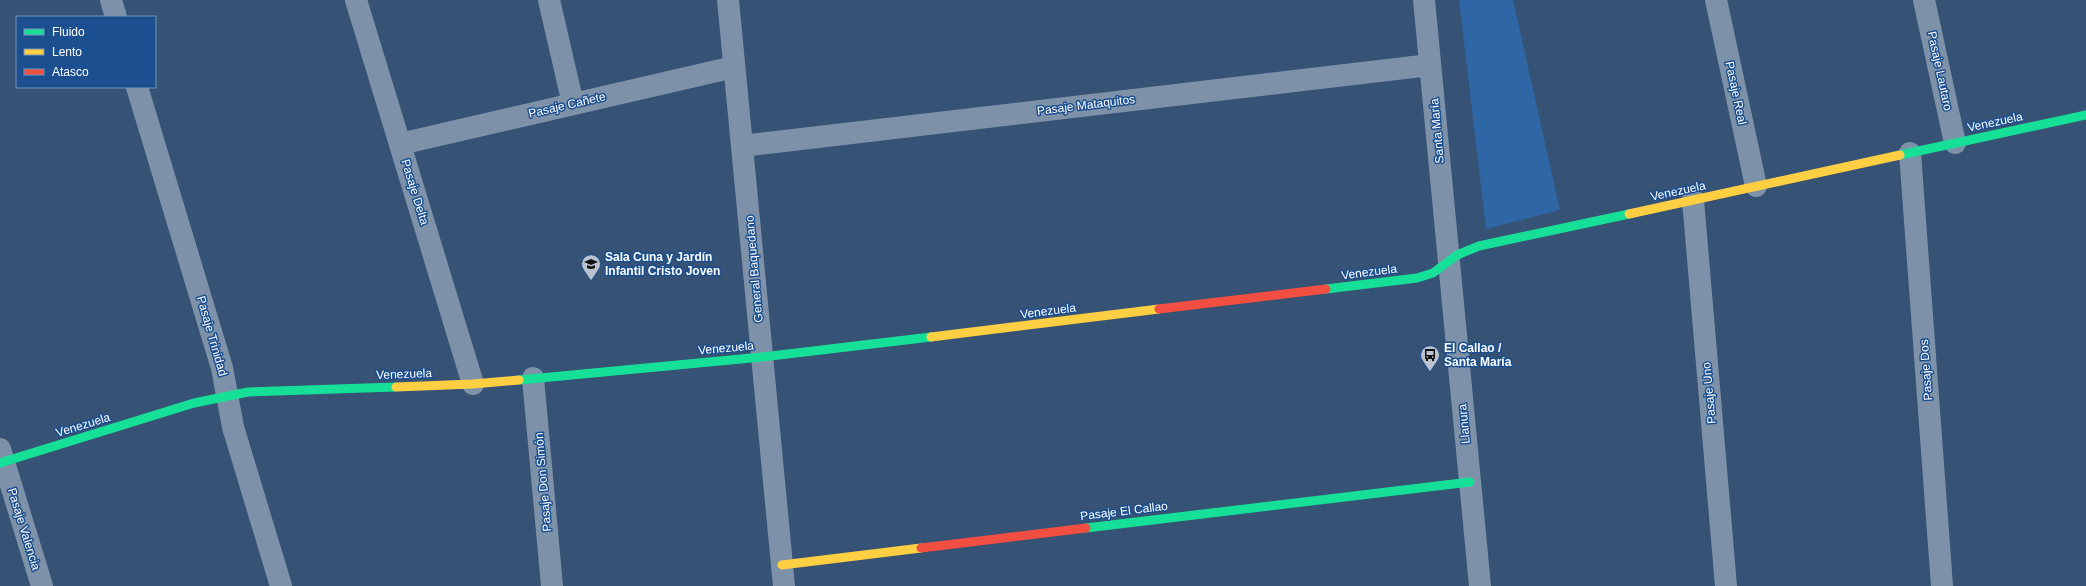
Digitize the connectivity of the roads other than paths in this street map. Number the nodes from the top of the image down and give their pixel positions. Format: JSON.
{"nodes":[{"id":1,"x":111,"y":0,"type":"edge"},
{"id":2,"x":356,"y":0,"type":"edge"},
{"id":3,"x":549,"y":0,"type":"edge"},
{"id":4,"x":728,"y":0,"type":"edge"},
{"id":5,"x":1424,"y":0,"type":"edge"},
{"id":6,"x":1716,"y":0,"type":"edge"},
{"id":7,"x":1924,"y":0,"type":"edge"},
{"id":8,"x":116,"y":16,"type":"edge"},
{"id":9,"x":1430,"y":64,"type":"junction"},
{"id":10,"x":734,"y":67,"type":"junction"},
{"id":11,"x":138,"y":88,"type":"edge"},
{"id":12,"x":573,"y":104,"type":"junction"},
{"id":13,"x":2086,"y":115,"type":"edge"},
{"id":14,"x":1955,"y":143,"type":"junction"},
{"id":15,"x":400,"y":144,"type":"junction"},
{"id":16,"x":742,"y":146,"type":"junction"},
{"id":17,"x":1910,"y":153,"type":"junction"},
{"id":18,"x":1756,"y":186,"type":"junction"},
{"id":19,"x":1693,"y":200,"type":"junction"},
{"id":20,"x":1449,"y":262,"type":"junction"},
{"id":21,"x":762,"y":357,"type":"junction"},
{"id":22,"x":533,"y":378,"type":"junction"},
{"id":23,"x":473,"y":384,"type":"junction"},
{"id":24,"x":227,"y":395,"type":"junction"},
{"id":25,"x":1,"y":458,"type":"edge"},
{"id":26,"x":1470,"y":482,"type":"junction"},
{"id":27,"x":782,"y":565,"type":"junction"},
{"id":28,"x":42,"y":586,"type":"edge"},
{"id":29,"x":281,"y":586,"type":"edge"},
{"id":30,"x":552,"y":586,"type":"edge"},
{"id":31,"x":784,"y":586,"type":"edge"},
{"id":32,"x":1480,"y":586,"type":"edge"},
{"id":33,"x":1726,"y":586,"type":"edge"},
{"id":34,"x":1942,"y":586,"type":"edge"}],
"edges":[{"from":1,"to":8,"type":"street"},
{"from":2,"to":15,"type":"street","name":"Pasaje Delta"},
{"from":3,"to":12,"type":"street"},
{"from":4,"to":10,"type":"street","name":"General Baquedano"},
{"from":5,"to":9,"type":"street","name":"Santa María"},
{"from":6,"to":18,"type":"street","name":"Pasaje Real"},
{"from":7,"to":14,"type":"street","name":"Pasaje Lautaro"},
{"from":9,"to":16,"type":"street","name":"Pasaje Mataquitos"},
{"from":9,"to":20,"type":"street","name":"Santa María"},
{"from":10,"to":12,"type":"street","name":"Pasaje Cañete"},
{"from":10,"to":16,"type":"street","name":"General Baquedano"},
{"from":11,"to":24,"type":"street","name":"Pasaje Trinidad"},
{"from":12,"to":15,"type":"street","name":"Pasaje Cañete"},
{"from":13,"to":14,"type":"street","name":"Venezuela"},
{"from":14,"to":17,"type":"street","name":"Venezuela"},
{"from":15,"to":23,"type":"street","name":"Pasaje Delta"},
{"from":16,"to":21,"type":"street","name":"General Baquedano"},
{"from":17,"to":18,"type":"street","name":"Venezuela"},
{"from":17,"to":34,"type":"street","name":"Pasaje Dos"},
{"from":18,"to":19,"type":"street","name":"Venezuela"},
{"from":19,"to":20,"type":"street","name":"Venezuela"},
{"from":19,"to":33,"type":"street","name":"Pasaje Uno"},
{"from":20,"to":21,"type":"street","name":"Venezuela"},
{"from":20,"to":26,"type":"street","name":"Llanura"},
{"from":21,"to":22,"type":"street","name":"Venezuela"},
{"from":21,"to":27,"type":"street","name":"General Baquedano"},
{"from":22,"to":23,"type":"street","name":"Venezuela"},
{"from":22,"to":30,"type":"street","name":"Pasaje Don Simón"},
{"from":23,"to":24,"type":"street","name":"Venezuela"},
{"from":24,"to":25,"type":"street","name":"Venezuela"},
{"from":24,"to":29,"type":"street","name":"Pasaje Trinidad"},
{"from":25,"to":28,"type":"street","name":"Pasaje Valencia"},
{"from":26,"to":27,"type":"street","name":"Pasaje El Callao"},
{"from":26,"to":32,"type":"street","name":"Llanura"},
{"from":27,"to":31,"type":"street","name":"General Baquedano"}]}
